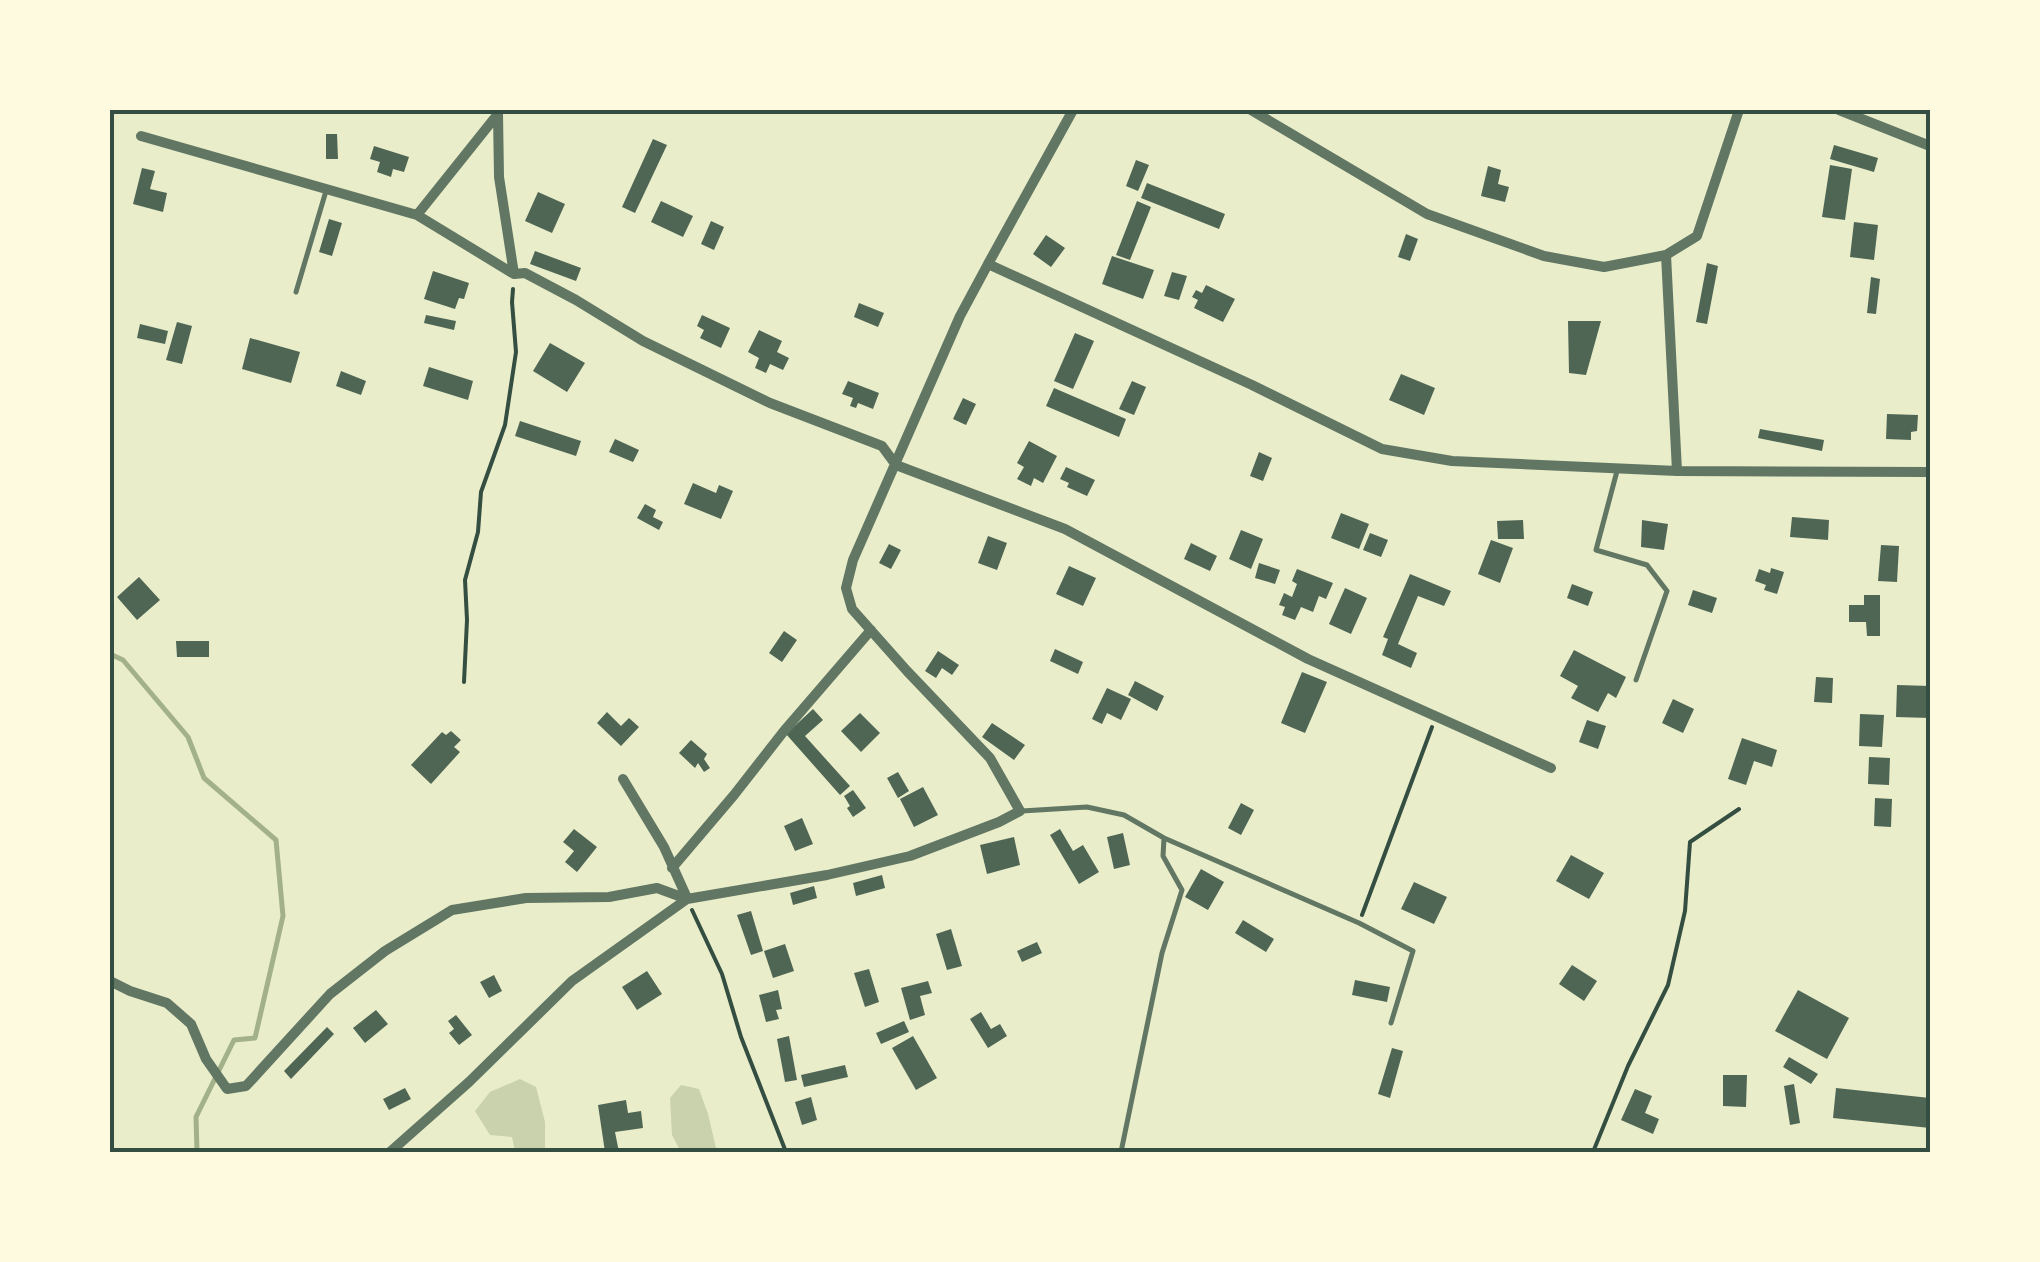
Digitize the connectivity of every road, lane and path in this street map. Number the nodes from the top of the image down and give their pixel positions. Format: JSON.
{"nodes":[{"id":1,"x":1074,"y":110,"type":"edge"},
{"id":2,"x":1252,"y":110,"type":"edge"},
{"id":3,"x":1739,"y":110,"type":"edge"},
{"id":4,"x":1839,"y":110,"type":"edge"},
{"id":5,"x":500,"y":112,"type":"edge"},
{"id":6,"x":140,"y":136,"type":"dead end"},
{"id":7,"x":1930,"y":146,"type":"edge"},
{"id":8,"x":326,"y":188,"type":"junction"},
{"id":9,"x":417,"y":215,"type":"junction"},
{"id":10,"x":1666,"y":255,"type":"junction"},
{"id":11,"x":988,"y":264,"type":"junction"},
{"id":12,"x":514,"y":274,"type":"junction"},
{"id":13,"x":296,"y":292,"type":"dead end"},
{"id":14,"x":896,"y":465,"type":"junction"},
{"id":15,"x":1618,"y":468,"type":"junction"},
{"id":16,"x":1676,"y":471,"type":"junction"},
{"id":17,"x":1930,"y":472,"type":"edge"},
{"id":18,"x":871,"y":630,"type":"junction"},
{"id":19,"x":1636,"y":680,"type":"dead end"},
{"id":20,"x":464,"y":682,"type":"dead end"},
{"id":21,"x":1436,"y":718,"type":"junction"},
{"id":22,"x":1551,"y":768,"type":"dead end"},
{"id":23,"x":623,"y":780,"type":"dead end"},
{"id":24,"x":1739,"y":809,"type":"dead end"},
{"id":25,"x":1020,"y":812,"type":"junction"},
{"id":26,"x":1164,"y":838,"type":"junction"},
{"id":27,"x":672,"y":868,"type":"junction"},
{"id":28,"x":687,"y":899,"type":"junction"},
{"id":29,"x":1359,"y":923,"type":"junction"},
{"id":30,"x":110,"y":980,"type":"edge"},
{"id":31,"x":1390,"y":1022,"type":"dead end"},
{"id":32,"x":390,"y":1152,"type":"edge"},
{"id":33,"x":786,"y":1152,"type":"edge"},
{"id":34,"x":1121,"y":1152,"type":"edge"},
{"id":35,"x":1592,"y":1152,"type":"edge"}],
"edges":[{"from":1,"to":11,"type":"street"},
{"from":2,"to":10,"type":"street"},
{"from":3,"to":10,"type":"street"},
{"from":4,"to":7,"type":"street"},
{"from":5,"to":9,"type":"street"},
{"from":5,"to":12,"type":"street"},
{"from":6,"to":8,"type":"street"},
{"from":8,"to":9,"type":"street"},
{"from":8,"to":13,"type":"lane"},
{"from":9,"to":12,"type":"street"},
{"from":10,"to":16,"type":"street"},
{"from":11,"to":14,"type":"street"},
{"from":11,"to":15,"type":"street"},
{"from":12,"to":14,"type":"street"},
{"from":12,"to":20,"type":"path"},
{"from":14,"to":18,"type":"street"},
{"from":14,"to":21,"type":"street"},
{"from":15,"to":16,"type":"street"},
{"from":15,"to":19,"type":"lane"},
{"from":16,"to":17,"type":"street"},
{"from":18,"to":25,"type":"street"},
{"from":18,"to":27,"type":"street"},
{"from":21,"to":22,"type":"street"},
{"from":21,"to":29,"type":"path"},
{"from":23,"to":27,"type":"street"},
{"from":24,"to":35,"type":"path"},
{"from":25,"to":26,"type":"lane"},
{"from":25,"to":28,"type":"street"},
{"from":26,"to":29,"type":"lane"},
{"from":26,"to":34,"type":"lane"},
{"from":27,"to":28,"type":"street"},
{"from":28,"to":30,"type":"street"},
{"from":28,"to":32,"type":"street"},
{"from":28,"to":33,"type":"path"},
{"from":29,"to":31,"type":"lane"}]}
